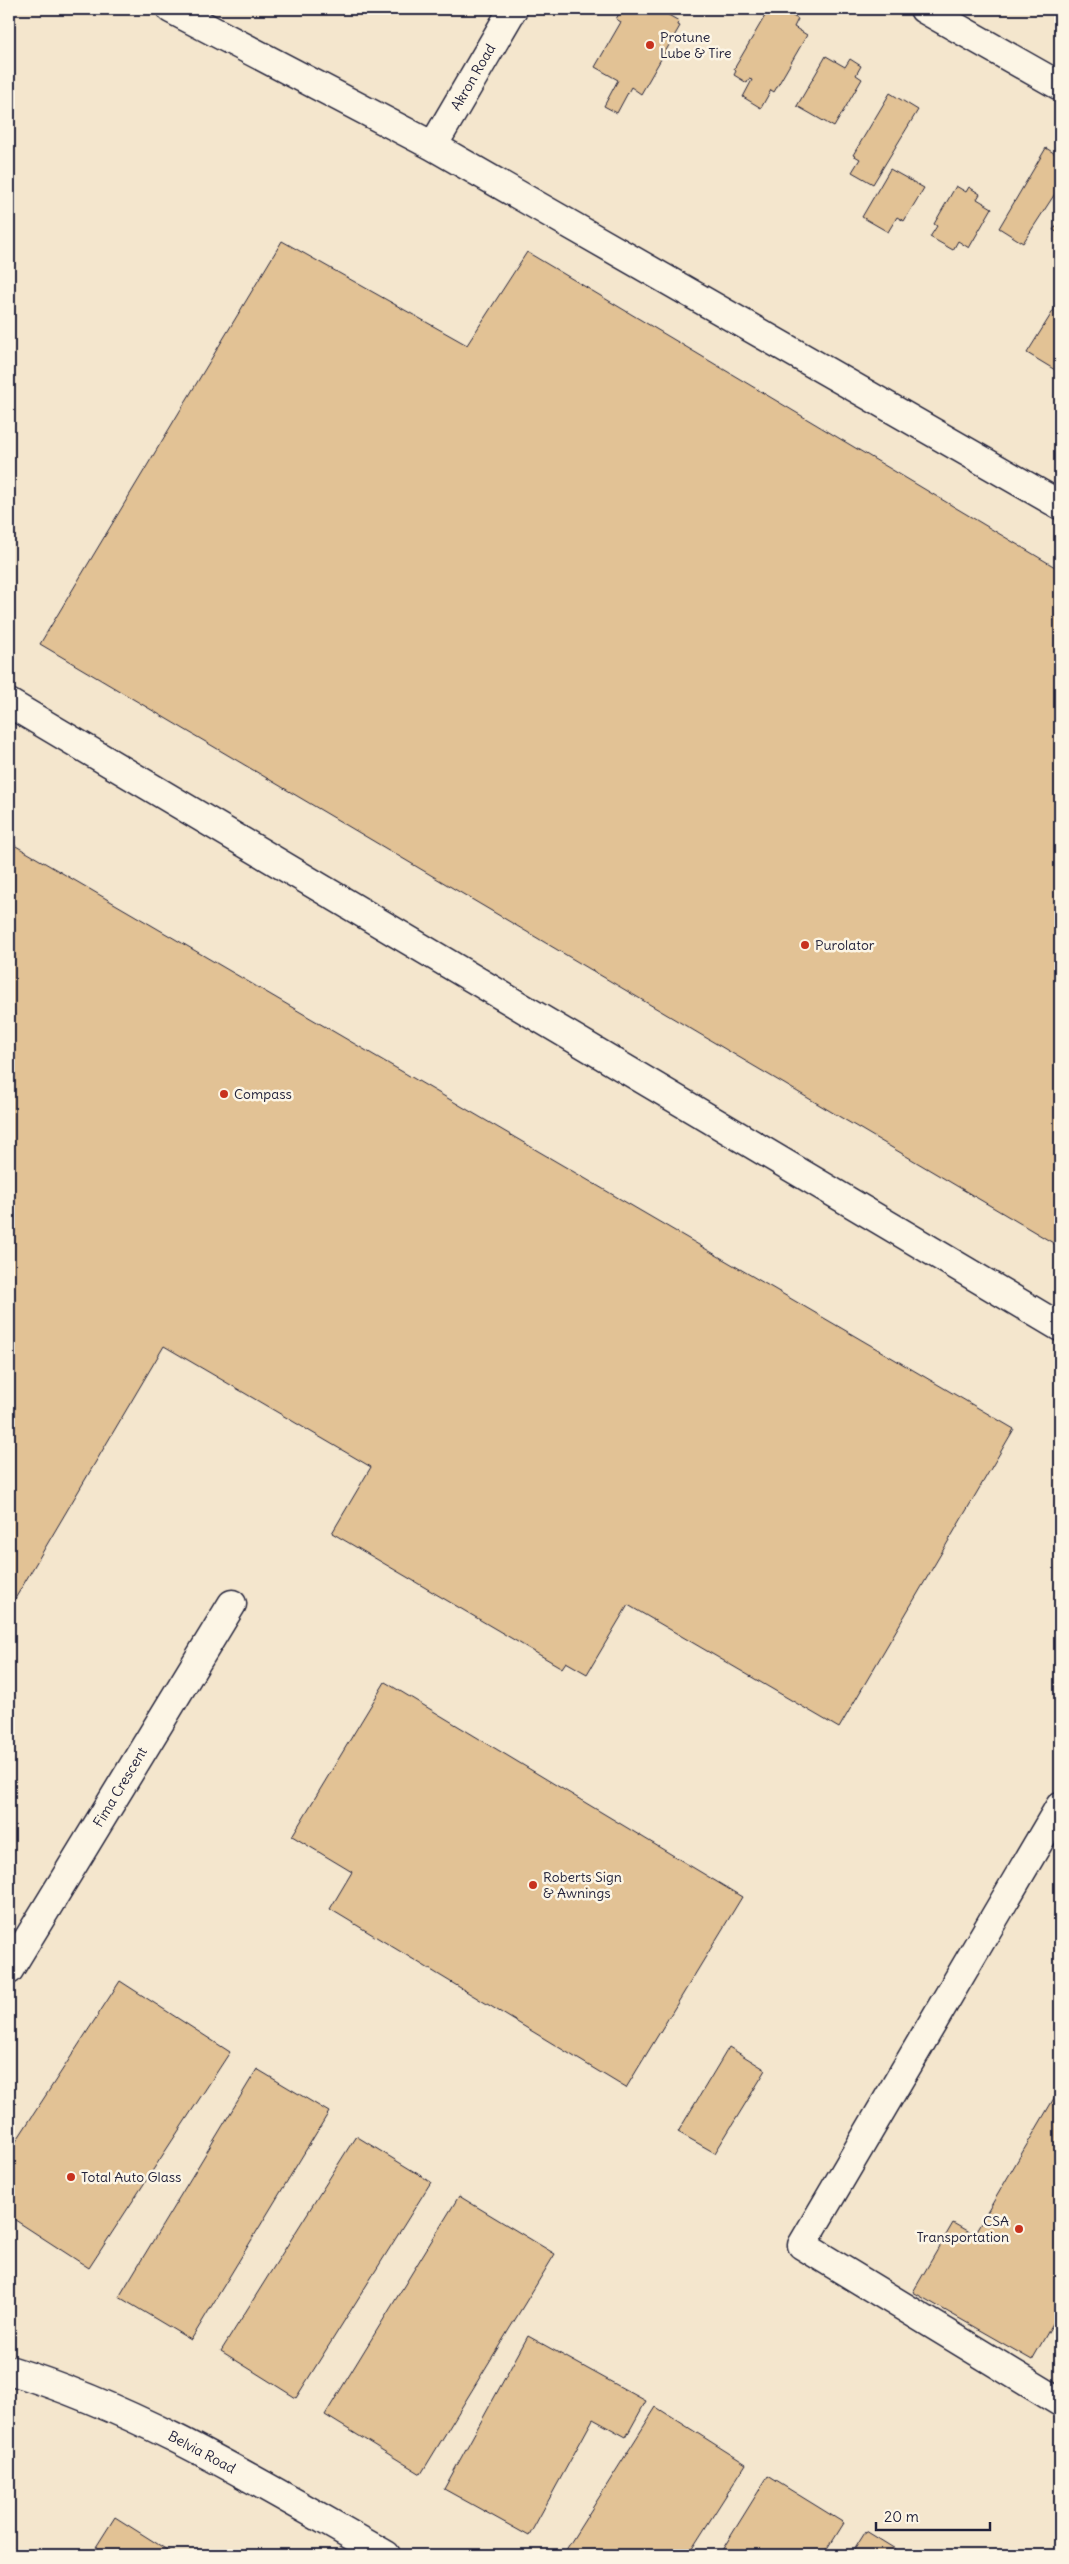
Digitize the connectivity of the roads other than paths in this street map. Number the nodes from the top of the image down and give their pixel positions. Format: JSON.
{"nodes":[{"id":1,"x":171,"y":9,"type":"edge"},
{"id":2,"x":512,"y":9,"type":"edge"},
{"id":3,"x":924,"y":9,"type":"edge"},
{"id":4,"x":1060,"y":86,"type":"edge"},
{"id":5,"x":433,"y":146,"type":"junction"},
{"id":6,"x":1060,"y":505,"type":"edge"},
{"id":7,"x":9,"y":703,"type":"edge"},
{"id":8,"x":1060,"y":1327,"type":"edge"},
{"id":9,"x":232,"y":1604,"type":"dead end"},
{"id":10,"x":1060,"y":1806,"type":"edge"},
{"id":11,"x":9,"y":1970,"type":"edge"},
{"id":12,"x":9,"y":2370,"type":"edge"},
{"id":13,"x":1060,"y":2402,"type":"edge"},
{"id":14,"x":386,"y":2555,"type":"edge"}],
"edges":[{"from":1,"to":5,"type":"street"},
{"from":2,"to":5,"type":"street","name":"Akron Road"},
{"from":3,"to":4,"type":"street"},
{"from":5,"to":6,"type":"street"},
{"from":7,"to":8,"type":"street"},
{"from":9,"to":11,"type":"street","name":"Fima Crescent"},
{"from":10,"to":13,"type":"street"},
{"from":12,"to":14,"type":"street","name":"Belvia Road"}]}
